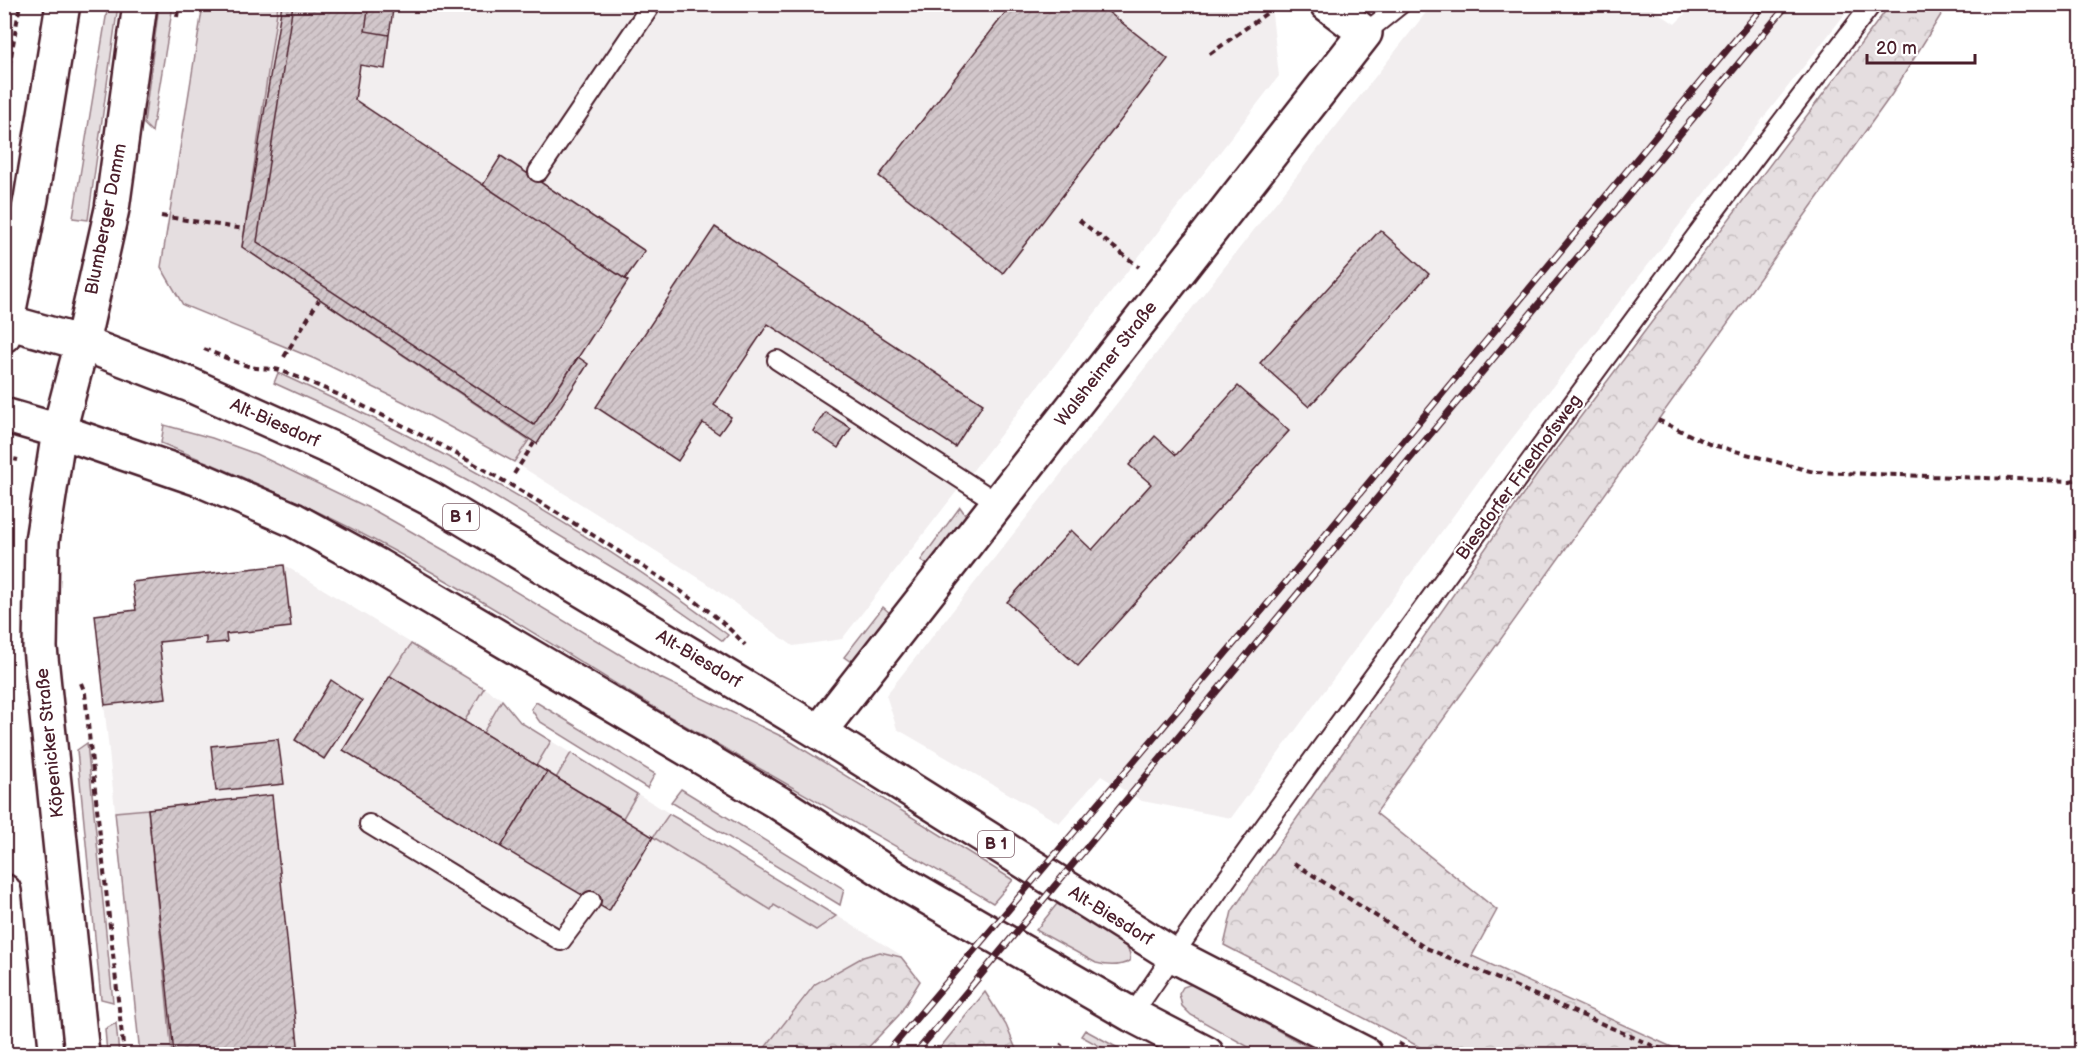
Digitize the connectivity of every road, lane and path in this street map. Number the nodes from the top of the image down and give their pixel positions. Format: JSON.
{"nodes":[{"id":1,"x":20,"y":4,"type":"edge"},
{"id":2,"x":63,"y":4,"type":"edge"},
{"id":3,"x":140,"y":4,"type":"edge"},
{"id":4,"x":652,"y":4,"type":"edge"},
{"id":5,"x":1327,"y":4,"type":"edge"},
{"id":6,"x":1401,"y":4,"type":"edge"},
{"id":7,"x":1872,"y":4,"type":"edge"},
{"id":8,"x":1274,"y":8,"type":"dead end"},
{"id":9,"x":1365,"y":33,"type":"junction"},
{"id":10,"x":1210,"y":54,"type":"dead end"},
{"id":11,"x":4,"y":97,"type":"edge"},
{"id":12,"x":537,"y":172,"type":"dead end"},
{"id":13,"x":161,"y":216,"type":"dead end"},
{"id":14,"x":1079,"y":220,"type":"dead end"},
{"id":15,"x":244,"y":229,"type":"dead end"},
{"id":16,"x":1166,"y":288,"type":"junction"},
{"id":17,"x":319,"y":300,"type":"dead end"},
{"id":18,"x":5,"y":326,"type":"edge"},
{"id":19,"x":82,"y":343,"type":"junction"},
{"id":20,"x":201,"y":349,"type":"dead end"},
{"id":21,"x":284,"y":357,"type":"dead end"},
{"id":22,"x":777,"y":360,"type":"dead end"},
{"id":23,"x":4,"y":415,"type":"edge"},
{"id":24,"x":1658,"y":420,"type":"dead end"},
{"id":25,"x":58,"y":431,"type":"junction"},
{"id":26,"x":534,"y":443,"type":"dead end"},
{"id":27,"x":514,"y":474,"type":"dead end"},
{"id":28,"x":2082,"y":478,"type":"edge"},
{"id":29,"x":998,"y":503,"type":"junction"},
{"id":30,"x":747,"y":646,"type":"dead end"},
{"id":31,"x":85,"y":693,"type":"dead end"},
{"id":32,"x":819,"y":732,"type":"junction"},
{"id":33,"x":369,"y":824,"type":"dead end"},
{"id":34,"x":1294,"y":863,"type":"dead end"},
{"id":35,"x":4,"y":891,"type":"edge"},
{"id":36,"x":591,"y":901,"type":"dead end"},
{"id":37,"x":1173,"y":955,"type":"junction"},
{"id":38,"x":1132,"y":1015,"type":"junction"},
{"id":39,"x":1062,"y":1044,"type":"dead end"},
{"id":40,"x":21,"y":1054,"type":"edge"},
{"id":41,"x":82,"y":1054,"type":"edge"},
{"id":42,"x":124,"y":1054,"type":"edge"},
{"id":43,"x":1055,"y":1054,"type":"edge"},
{"id":44,"x":1207,"y":1054,"type":"edge"},
{"id":45,"x":1365,"y":1054,"type":"edge"},
{"id":46,"x":1672,"y":1054,"type":"edge"}],
"edges":[{"from":1,"to":11,"type":"path"},
{"from":2,"to":18,"type":"main road"},
{"from":3,"to":19,"type":"main road","name":"Blumberger Damm"},
{"from":4,"to":12,"type":"lane"},
{"from":5,"to":9,"type":"main road"},
{"from":6,"to":9,"type":"lane","name":"Walsheimer Straße"},
{"from":7,"to":37,"type":"lane","name":"Biesdorfer Friedhofsweg"},
{"from":8,"to":10,"type":"path"},
{"from":9,"to":16,"type":"main road","name":"Walsheimer Straße"},
{"from":13,"to":15,"type":"path"},
{"from":14,"to":16,"type":"path"},
{"from":16,"to":29,"type":"main road","name":"Walsheimer Straße"},
{"from":17,"to":21,"type":"path"},
{"from":18,"to":19,"type":"main road","name":"Alt-Biesdorf","number":"B 1"},
{"from":19,"to":25,"type":"main road","name":"Blumberger Damm"},
{"from":19,"to":32,"type":"main road","name":"Alt-Biesdorf","number":"B 1"},
{"from":20,"to":30,"type":"path"},
{"from":22,"to":29,"type":"lane"},
{"from":23,"to":25,"type":"main road"},
{"from":24,"to":28,"type":"path"},
{"from":25,"to":38,"type":"main road"},
{"from":25,"to":41,"type":"main road","name":"Köpenicker Straße"},
{"from":26,"to":27,"type":"path"},
{"from":29,"to":32,"type":"main road","name":"Walsheimer Straße"},
{"from":31,"to":42,"type":"path"},
{"from":32,"to":37,"type":"main road","name":"Alt-Biesdorf","number":"B 1"},
{"from":33,"to":36,"type":"lane"},
{"from":34,"to":46,"type":"path"},
{"from":35,"to":40,"type":"main road"},
{"from":37,"to":38,"type":"lane","name":"Biesdorfer Friedhofsweg"},
{"from":37,"to":45,"type":"main road","name":"Alt-Biesdorf","number":"B 1"},
{"from":38,"to":44,"type":"main road"},
{"from":39,"to":43,"type":"path"}]}
